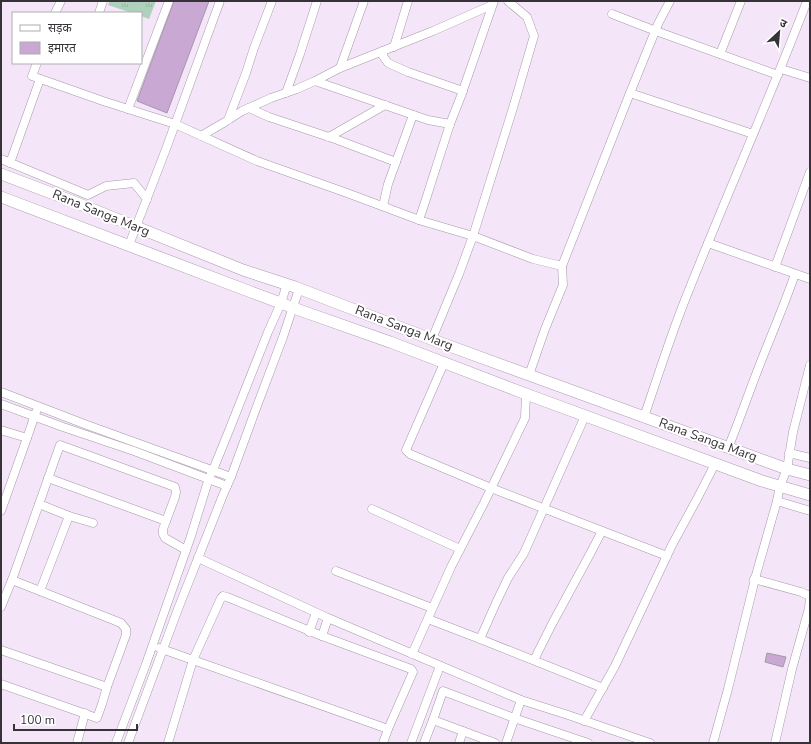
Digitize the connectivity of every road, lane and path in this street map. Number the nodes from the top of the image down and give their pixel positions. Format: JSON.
{"nodes":[{"id":1,"x":61,"y":1,"type":"edge"},
{"id":2,"x":103,"y":1,"type":"edge"},
{"id":3,"x":169,"y":1,"type":"edge"},
{"id":4,"x":220,"y":1,"type":"edge"},
{"id":5,"x":272,"y":1,"type":"edge"},
{"id":6,"x":317,"y":1,"type":"edge"},
{"id":7,"x":364,"y":1,"type":"edge"},
{"id":8,"x":408,"y":1,"type":"edge"},
{"id":9,"x":508,"y":1,"type":"edge"},
{"id":10,"x":670,"y":1,"type":"edge"},
{"id":11,"x":741,"y":1,"type":"edge"},
{"id":12,"x":808,"y":1,"type":"edge"},
{"id":13,"x":493,"y":3,"type":"edge"},
{"id":14,"x":56,"y":12,"type":"edge"},
{"id":15,"x":99,"y":12,"type":"edge"},
{"id":16,"x":612,"y":14,"type":"dead end"},
{"id":17,"x":656,"y":31,"type":"junction"},
{"id":18,"x":394,"y":47,"type":"junction"},
{"id":19,"x":382,"y":51,"type":"junction"},
{"id":20,"x":720,"y":54,"type":"junction"},
{"id":21,"x":144,"y":60,"type":"edge"},
{"id":22,"x":37,"y":64,"type":"edge"},
{"id":23,"x":340,"y":68,"type":"junction"},
{"id":24,"x":780,"y":72,"type":"junction"},
{"id":25,"x":40,"y":78,"type":"junction"},
{"id":26,"x":810,"y":78,"type":"edge"},
{"id":27,"x":315,"y":81,"type":"junction"},
{"id":28,"x":463,"y":91,"type":"junction"},
{"id":29,"x":286,"y":93,"type":"junction"},
{"id":30,"x":630,"y":93,"type":"junction"},
{"id":31,"x":385,"y":105,"type":"junction"},
{"id":32,"x":249,"y":108,"type":"junction"},
{"id":33,"x":128,"y":109,"type":"junction"},
{"id":34,"x":413,"y":115,"type":"junction"},
{"id":35,"x":228,"y":120,"type":"junction"},
{"id":36,"x":175,"y":124,"type":"junction"},
{"id":37,"x":450,"y":124,"type":"junction"},
{"id":38,"x":753,"y":134,"type":"junction"},
{"id":39,"x":201,"y":136,"type":"junction"},
{"id":40,"x":329,"y":137,"type":"junction"},
{"id":41,"x":1,"y":159,"type":"edge"},
{"id":42,"x":396,"y":162,"type":"junction"},
{"id":43,"x":10,"y":163,"type":"junction"},
{"id":44,"x":810,"y":172,"type":"edge"},
{"id":45,"x":1,"y":174,"type":"edge"},
{"id":46,"x":1,"y":197,"type":"edge"},
{"id":47,"x":147,"y":199,"type":"junction"},
{"id":48,"x":383,"y":206,"type":"junction"},
{"id":49,"x":419,"y":220,"type":"junction"},
{"id":50,"x":136,"y":227,"type":"junction"},
{"id":51,"x":473,"y":236,"type":"junction"},
{"id":52,"x":708,"y":243,"type":"junction"},
{"id":53,"x":129,"y":245,"type":"junction"},
{"id":54,"x":562,"y":266,"type":"junction"},
{"id":55,"x":774,"y":267,"type":"junction"},
{"id":56,"x":795,"y":274,"type":"junction"},
{"id":57,"x":810,"y":279,"type":"edge"},
{"id":58,"x":287,"y":284,"type":"junction"},
{"id":59,"x":299,"y":288,"type":"junction"},
{"id":60,"x":281,"y":303,"type":"junction"},
{"id":61,"x":293,"y":308,"type":"junction"},
{"id":62,"x":432,"y":339,"type":"junction"},
{"id":63,"x":444,"y":363,"type":"junction"},
{"id":64,"x":810,"y":364,"type":"edge"},
{"id":65,"x":529,"y":375,"type":"junction"},
{"id":66,"x":807,"y":389,"type":"edge"},
{"id":67,"x":1,"y":392,"type":"edge"},
{"id":68,"x":526,"y":394,"type":"junction"},
{"id":69,"x":1,"y":404,"type":"edge"},
{"id":70,"x":38,"y":406,"type":"junction"},
{"id":71,"x":35,"y":416,"type":"junction"},
{"id":72,"x":585,"y":416,"type":"junction"},
{"id":73,"x":644,"y":417,"type":"junction"},
{"id":74,"x":1,"y":430,"type":"edge"},
{"id":75,"x":27,"y":438,"type":"junction"},
{"id":76,"x":728,"y":448,"type":"junction"},
{"id":77,"x":789,"y":453,"type":"junction"},
{"id":78,"x":810,"y":458,"type":"edge"},
{"id":79,"x":715,"y":464,"type":"junction"},
{"id":80,"x":787,"y":469,"type":"junction"},
{"id":81,"x":213,"y":470,"type":"junction"},
{"id":82,"x":810,"y":475,"type":"edge"},
{"id":83,"x":231,"y":477,"type":"junction"},
{"id":84,"x":48,"y":478,"type":"junction"},
{"id":85,"x":209,"y":478,"type":"junction"},
{"id":86,"x":227,"y":486,"type":"junction"},
{"id":87,"x":780,"y":486,"type":"junction"},
{"id":88,"x":491,"y":488,"type":"junction"},
{"id":89,"x":810,"y":494,"type":"edge"},
{"id":90,"x":777,"y":501,"type":"junction"},
{"id":91,"x":39,"y":504,"type":"junction"},
{"id":92,"x":543,"y":508,"type":"junction"},
{"id":93,"x":372,"y":509,"type":"dead end"},
{"id":94,"x":810,"y":511,"type":"edge"},
{"id":95,"x":1,"y":512,"type":"edge"},
{"id":96,"x":69,"y":516,"type":"junction"},
{"id":97,"x":166,"y":521,"type":"junction"},
{"id":98,"x":93,"y":523,"type":"dead end"},
{"id":99,"x":602,"y":531,"type":"junction"},
{"id":100,"x":460,"y":549,"type":"junction"},
{"id":101,"x":186,"y":550,"type":"junction"},
{"id":102,"x":667,"y":556,"type":"junction"},
{"id":103,"x":198,"y":558,"type":"junction"},
{"id":104,"x":336,"y":571,"type":"dead end"},
{"id":105,"x":754,"y":579,"type":"junction"},
{"id":106,"x":12,"y":580,"type":"junction"},
{"id":107,"x":40,"y":591,"type":"junction"},
{"id":108,"x":810,"y":597,"type":"edge"},
{"id":109,"x":1,"y":607,"type":"edge"},
{"id":110,"x":432,"y":608,"type":"junction"},
{"id":111,"x":316,"y":613,"type":"junction"},
{"id":112,"x":328,"y":618,"type":"junction"},
{"id":113,"x":428,"y":619,"type":"junction"},
{"id":114,"x":309,"y":632,"type":"junction"},
{"id":115,"x":322,"y":636,"type":"junction"},
{"id":116,"x":480,"y":639,"type":"junction"},
{"id":117,"x":152,"y":646,"type":"junction"},
{"id":118,"x":1,"y":650,"type":"edge"},
{"id":119,"x":163,"y":650,"type":"junction"},
{"id":120,"x":412,"y":654,"type":"junction"},
{"id":121,"x":193,"y":660,"type":"junction"},
{"id":122,"x":534,"y":660,"type":"junction"},
{"id":123,"x":440,"y":666,"type":"junction"},
{"id":124,"x":1,"y":684,"type":"edge"},
{"id":125,"x":107,"y":687,"type":"junction"},
{"id":126,"x":603,"y":688,"type":"junction"},
{"id":127,"x":520,"y":700,"type":"junction"},
{"id":128,"x":85,"y":714,"type":"junction"},
{"id":129,"x":514,"y":718,"type":"junction"},
{"id":130,"x":432,"y":720,"type":"junction"},
{"id":131,"x":584,"y":721,"type":"junction"},
{"id":132,"x":388,"y":729,"type":"junction"},
{"id":133,"x":463,"y":731,"type":"junction"},
{"id":134,"x":77,"y":743,"type":"edge"},
{"id":135,"x":116,"y":743,"type":"edge"},
{"id":136,"x":128,"y":743,"type":"edge"},
{"id":137,"x":168,"y":743,"type":"edge"},
{"id":138,"x":383,"y":743,"type":"edge"},
{"id":139,"x":411,"y":743,"type":"edge"},
{"id":140,"x":424,"y":743,"type":"edge"},
{"id":141,"x":459,"y":743,"type":"edge"},
{"id":142,"x":496,"y":743,"type":"edge"},
{"id":143,"x":506,"y":743,"type":"edge"},
{"id":144,"x":588,"y":743,"type":"edge"},
{"id":145,"x":650,"y":743,"type":"edge"},
{"id":146,"x":713,"y":743,"type":"edge"},
{"id":147,"x":775,"y":743,"type":"edge"}],
"edges":[{"from":1,"to":14,"type":"street"},
{"from":2,"to":15,"type":"street"},
{"from":3,"to":21,"type":"street"},
{"from":4,"to":36,"type":"street"},
{"from":5,"to":35,"type":"street"},
{"from":6,"to":29,"type":"street"},
{"from":7,"to":23,"type":"street"},
{"from":8,"to":18,"type":"street"},
{"from":9,"to":51,"type":"street"},
{"from":10,"to":17,"type":"street"},
{"from":11,"to":20,"type":"street"},
{"from":12,"to":24,"type":"street"},
{"from":13,"to":18,"type":"street"},
{"from":13,"to":28,"type":"street"},
{"from":16,"to":17,"type":"street"},
{"from":17,"to":20,"type":"street"},
{"from":17,"to":30,"type":"street"},
{"from":18,"to":19,"type":"street"},
{"from":19,"to":23,"type":"street"},
{"from":19,"to":28,"type":"street"},
{"from":20,"to":24,"type":"street"},
{"from":21,"to":33,"type":"street"},
{"from":22,"to":25,"type":"street"},
{"from":23,"to":27,"type":"street"},
{"from":24,"to":26,"type":"street"},
{"from":24,"to":38,"type":"street"},
{"from":25,"to":33,"type":"street"},
{"from":25,"to":43,"type":"street"},
{"from":27,"to":29,"type":"street"},
{"from":27,"to":31,"type":"street"},
{"from":28,"to":37,"type":"street"},
{"from":29,"to":32,"type":"street"},
{"from":30,"to":38,"type":"street"},
{"from":30,"to":54,"type":"street"},
{"from":31,"to":34,"type":"street"},
{"from":31,"to":40,"type":"street"},
{"from":32,"to":35,"type":"street"},
{"from":32,"to":40,"type":"street"},
{"from":33,"to":36,"type":"street"},
{"from":34,"to":37,"type":"street"},
{"from":34,"to":42,"type":"street"},
{"from":35,"to":39,"type":"street"},
{"from":36,"to":39,"type":"street"},
{"from":36,"to":47,"type":"street"},
{"from":37,"to":49,"type":"street"},
{"from":38,"to":52,"type":"street"},
{"from":39,"to":48,"type":"street"},
{"from":40,"to":42,"type":"street"},
{"from":41,"to":43,"type":"street"},
{"from":42,"to":48,"type":"street"},
{"from":43,"to":47,"type":"street"},
{"from":44,"to":55,"type":"street"},
{"from":45,"to":50,"type":"main road","name":"Rana Sanga Marg"},
{"from":46,"to":53,"type":"main road","name":"Rana Sanga Marg"},
{"from":47,"to":50,"type":"street"},
{"from":48,"to":49,"type":"street"},
{"from":49,"to":51,"type":"street"},
{"from":50,"to":53,"type":"street"},
{"from":50,"to":58,"type":"main road","name":"Rana Sanga Marg"},
{"from":51,"to":54,"type":"street"},
{"from":51,"to":62,"type":"street"},
{"from":52,"to":55,"type":"street"},
{"from":52,"to":73,"type":"street"},
{"from":53,"to":60,"type":"main road","name":"Rana Sanga Marg"},
{"from":54,"to":65,"type":"street"},
{"from":55,"to":56,"type":"street"},
{"from":56,"to":57,"type":"street"},
{"from":56,"to":76,"type":"street"},
{"from":58,"to":59,"type":"main road","name":"Rana Sanga Marg"},
{"from":58,"to":60,"type":"street"},
{"from":59,"to":61,"type":"street"},
{"from":59,"to":62,"type":"main road","name":"Rana Sanga Marg"},
{"from":60,"to":61,"type":"main road","name":"Rana Sanga Marg"},
{"from":60,"to":81,"type":"street"},
{"from":61,"to":63,"type":"main road","name":"Rana Sanga Marg"},
{"from":61,"to":83,"type":"street"},
{"from":62,"to":65,"type":"main road","name":"Rana Sanga Marg"},
{"from":63,"to":68,"type":"main road","name":"Rana Sanga Marg"},
{"from":63,"to":88,"type":"street"},
{"from":64,"to":66,"type":"street"},
{"from":65,"to":73,"type":"main road","name":"Rana Sanga Marg"},
{"from":66,"to":77,"type":"street"},
{"from":67,"to":70,"type":"street"},
{"from":68,"to":72,"type":"main road","name":"Rana Sanga Marg"},
{"from":68,"to":88,"type":"street"},
{"from":69,"to":71,"type":"street"},
{"from":70,"to":71,"type":"street"},
{"from":70,"to":81,"type":"street"},
{"from":71,"to":75,"type":"street"},
{"from":71,"to":85,"type":"street"},
{"from":72,"to":79,"type":"main road","name":"Rana Sanga Marg"},
{"from":72,"to":92,"type":"street"},
{"from":73,"to":76,"type":"main road","name":"Rana Sanga Marg"},
{"from":74,"to":75,"type":"street"},
{"from":75,"to":95,"type":"street"},
{"from":76,"to":80,"type":"main road","name":"Rana Sanga Marg"},
{"from":77,"to":78,"type":"street"},
{"from":77,"to":80,"type":"street"},
{"from":79,"to":87,"type":"main road","name":"Rana Sanga Marg"},
{"from":79,"to":102,"type":"street"},
{"from":80,"to":82,"type":"main road","name":"Rana Sanga Marg"},
{"from":80,"to":87,"type":"street"},
{"from":81,"to":83,"type":"street"},
{"from":81,"to":85,"type":"street"},
{"from":83,"to":86,"type":"street"},
{"from":84,"to":91,"type":"street"},
{"from":84,"to":97,"type":"street"},
{"from":84,"to":97,"type":"street"},
{"from":85,"to":86,"type":"street"},
{"from":85,"to":101,"type":"street"},
{"from":86,"to":103,"type":"street"},
{"from":87,"to":89,"type":"main road","name":"Rana Sanga Marg"},
{"from":87,"to":90,"type":"street"},
{"from":88,"to":92,"type":"street"},
{"from":88,"to":100,"type":"street"},
{"from":90,"to":94,"type":"street"},
{"from":90,"to":105,"type":"street"},
{"from":91,"to":96,"type":"street"},
{"from":91,"to":106,"type":"street"},
{"from":92,"to":99,"type":"street"},
{"from":92,"to":116,"type":"street"},
{"from":93,"to":100,"type":"street"},
{"from":96,"to":98,"type":"street"},
{"from":96,"to":107,"type":"street"},
{"from":97,"to":101,"type":"street"},
{"from":99,"to":102,"type":"street"},
{"from":99,"to":122,"type":"street"},
{"from":100,"to":110,"type":"street"},
{"from":101,"to":117,"type":"street"},
{"from":102,"to":126,"type":"street"},
{"from":103,"to":111,"type":"street"},
{"from":103,"to":119,"type":"street"},
{"from":104,"to":110,"type":"street"},
{"from":105,"to":108,"type":"street"},
{"from":105,"to":146,"type":"street"},
{"from":106,"to":107,"type":"street"},
{"from":106,"to":109,"type":"street"},
{"from":107,"to":125,"type":"street"},
{"from":108,"to":147,"type":"street"},
{"from":110,"to":113,"type":"street"},
{"from":111,"to":112,"type":"street"},
{"from":111,"to":114,"type":"street"},
{"from":112,"to":115,"type":"street"},
{"from":112,"to":120,"type":"street"},
{"from":113,"to":116,"type":"street"},
{"from":113,"to":120,"type":"street"},
{"from":114,"to":115,"type":"street"},
{"from":114,"to":121,"type":"street"},
{"from":115,"to":132,"type":"street"},
{"from":116,"to":122,"type":"street"},
{"from":117,"to":119,"type":"street"},
{"from":117,"to":135,"type":"street"},
{"from":118,"to":125,"type":"street"},
{"from":119,"to":121,"type":"street"},
{"from":119,"to":136,"type":"street"},
{"from":120,"to":123,"type":"street"},
{"from":121,"to":132,"type":"street"},
{"from":121,"to":137,"type":"street"},
{"from":122,"to":126,"type":"street"},
{"from":123,"to":127,"type":"street"},
{"from":123,"to":139,"type":"street"},
{"from":124,"to":128,"type":"street"},
{"from":125,"to":128,"type":"street"},
{"from":126,"to":131,"type":"street"},
{"from":127,"to":129,"type":"street"},
{"from":127,"to":131,"type":"street"},
{"from":128,"to":134,"type":"street"},
{"from":129,"to":130,"type":"street"},
{"from":129,"to":143,"type":"street"},
{"from":129,"to":144,"type":"street"},
{"from":130,"to":133,"type":"street"},
{"from":130,"to":140,"type":"street"},
{"from":131,"to":145,"type":"street"},
{"from":132,"to":138,"type":"street"},
{"from":133,"to":141,"type":"street"},
{"from":133,"to":142,"type":"street"}]}
